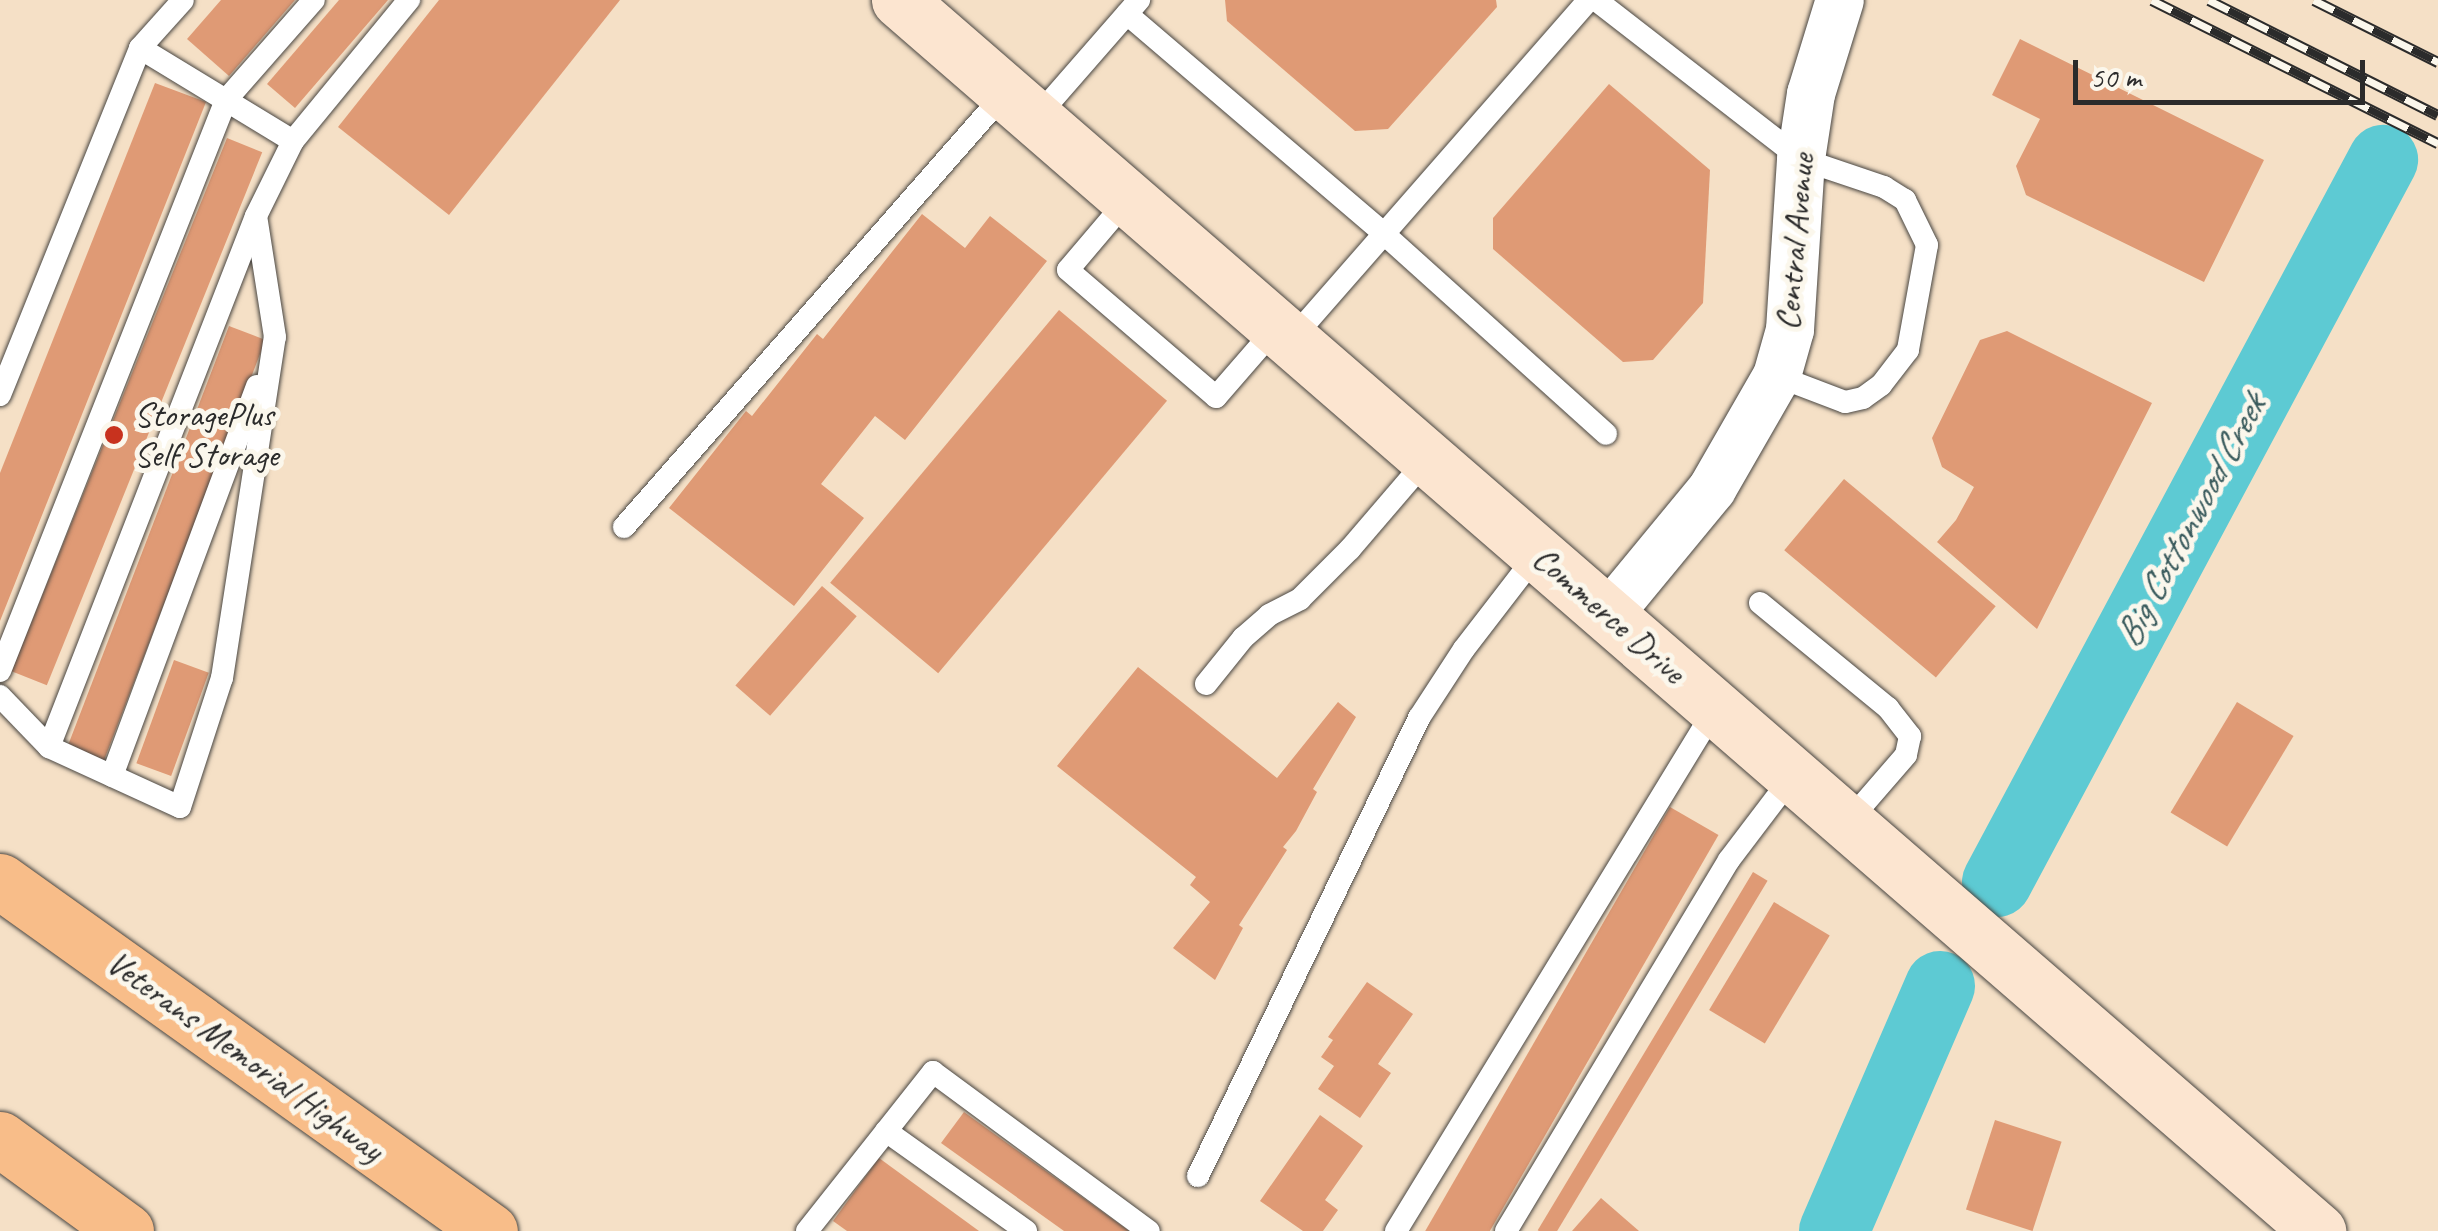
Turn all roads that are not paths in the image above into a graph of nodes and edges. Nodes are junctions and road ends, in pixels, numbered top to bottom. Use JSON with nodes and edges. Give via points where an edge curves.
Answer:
{"nodes":[{"id":1,"x":183,"y":0,"type":"edge"},
{"id":2,"x":314,"y":0,"type":"edge"},
{"id":3,"x":409,"y":0,"type":"edge"},
{"id":4,"x":899,"y":0,"type":"edge"},
{"id":5,"x":1592,"y":0,"type":"edge"},
{"id":6,"x":1840,"y":0,"type":"edge"},
{"id":7,"x":1133,"y":7,"type":"edge"},
{"id":8,"x":140,"y":48,"type":"junction"},
{"id":9,"x":226,"y":100,"type":"junction"},
{"id":10,"x":1021,"y":105,"type":"junction"},
{"id":11,"x":293,"y":141,"type":"junction"},
{"id":12,"x":1802,"y":159,"type":"junction"},
{"id":13,"x":1129,"y":198,"type":"junction"},
{"id":14,"x":256,"y":216,"type":"junction"},
{"id":15,"x":1383,"y":233,"type":"junction"},
{"id":16,"x":1284,"y":333,"type":"junction"},
{"id":17,"x":275,"y":337,"type":"junction"},
{"id":18,"x":1777,"y":376,"type":"junction"},
{"id":19,"x":0,"y":395,"type":"edge"},
{"id":20,"x":1606,"y":434,"type":"dead end"},
{"id":21,"x":1428,"y":458,"type":"junction"},
{"id":22,"x":624,"y":527,"type":"dead end"},
{"id":23,"x":1538,"y":553,"type":"junction"},
{"id":24,"x":1760,"y":604,"type":"dead end"},
{"id":25,"x":1609,"y":614,"type":"junction"},
{"id":26,"x":0,"y":671,"type":"edge"},
{"id":27,"x":1206,"y":684,"type":"dead end"},
{"id":28,"x":0,"y":696,"type":"edge"},
{"id":29,"x":1716,"y":708,"type":"junction"},
{"id":30,"x":49,"y":747,"type":"junction"},
{"id":31,"x":112,"y":776,"type":"junction"},
{"id":32,"x":1792,"y":777,"type":"junction"},
{"id":33,"x":1846,"y":823,"type":"junction"},
{"id":34,"x":0,"y":880,"type":"edge"},
{"id":35,"x":886,"y":1131,"type":"junction"},
{"id":36,"x":0,"y":1139,"type":"edge"},
{"id":37,"x":1198,"y":1176,"type":"dead end"},
{"id":38,"x":126,"y":1231,"type":"edge"},
{"id":39,"x":490,"y":1231,"type":"edge"},
{"id":40,"x":806,"y":1231,"type":"edge"},
{"id":41,"x":1026,"y":1231,"type":"edge"},
{"id":42,"x":1149,"y":1231,"type":"edge"},
{"id":43,"x":1396,"y":1231,"type":"edge"},
{"id":44,"x":1506,"y":1231,"type":"edge"},
{"id":45,"x":2318,"y":1231,"type":"edge"}],
"edges":[{"from":1,"to":8,"type":"lane"},
{"from":2,"to":9,"type":"lane"},
{"from":3,"to":11,"type":"lane"},
{"from":4,"to":10,"type":"street","name":"Commerce Drive"},
{"from":5,"to":12,"type":"lane"},
{"from":5,"to":15,"type":"lane"},
{"from":6,"to":12,"type":"street","name":"Central Avenue","via":[[1811,94]]},
{"from":7,"to":10,"type":"lane"},
{"from":7,"to":15,"type":"lane"},
{"from":8,"to":9,"type":"lane"},
{"from":8,"to":19,"type":"lane"},
{"from":9,"to":11,"type":"lane"},
{"from":9,"to":26,"type":"lane"},
{"from":10,"to":13,"type":"street","name":"Commerce Drive"},
{"from":10,"to":22,"type":"lane"},
{"from":11,"to":14,"type":"lane"},
{"from":12,"to":18,"type":"street","name":"Central Avenue","via":[[1790,330]]},
{"from":12,"to":18,"type":"lane","via":[[1905,200],[1927,245],[1908,350],[1881,385],[1845,402]]},
{"from":13,"to":16,"type":"street","name":"Commerce Drive"},
{"from":13,"to":16,"type":"lane","via":[[1068,270],[1216,397]]},
{"from":14,"to":17,"type":"lane"},
{"from":14,"to":30,"type":"lane"},
{"from":15,"to":16,"type":"lane"},
{"from":15,"to":20,"type":"lane"},
{"from":16,"to":21,"type":"street","name":"Commerce Drive"},
{"from":17,"to":31,"type":"lane"},
{"from":17,"to":31,"type":"lane","via":[[222,678],[180,808]]},
{"from":18,"to":25,"type":"street","name":"Central Avenue","via":[[1712,489]]},
{"from":21,"to":23,"type":"street","name":"Commerce Drive"},
{"from":21,"to":27,"type":"lane","via":[[1325,574],[1243,638]]},
{"from":23,"to":25,"type":"street","name":"Commerce Drive"},
{"from":23,"to":37,"type":"lane","via":[[1419,718]]},
{"from":24,"to":33,"type":"lane","via":[[1888,708],[1910,736],[1906,755]]},
{"from":25,"to":29,"type":"street","name":"Commerce Drive"},
{"from":28,"to":30,"type":"lane"},
{"from":29,"to":32,"type":"street","name":"Commerce Drive"},
{"from":29,"to":43,"type":"lane"},
{"from":30,"to":31,"type":"lane"},
{"from":32,"to":33,"type":"street","name":"Commerce Drive"},
{"from":32,"to":44,"type":"lane","via":[[1729,860]]},
{"from":33,"to":45,"type":"street","name":"Commerce Drive"},
{"from":34,"to":39,"type":"highway","name":"Veterans Memorial Highway"},
{"from":35,"to":40,"type":"lane"},
{"from":35,"to":41,"type":"lane"},
{"from":35,"to":42,"type":"lane","via":[[933,1072]]},
{"from":36,"to":38,"type":"highway"}]}
